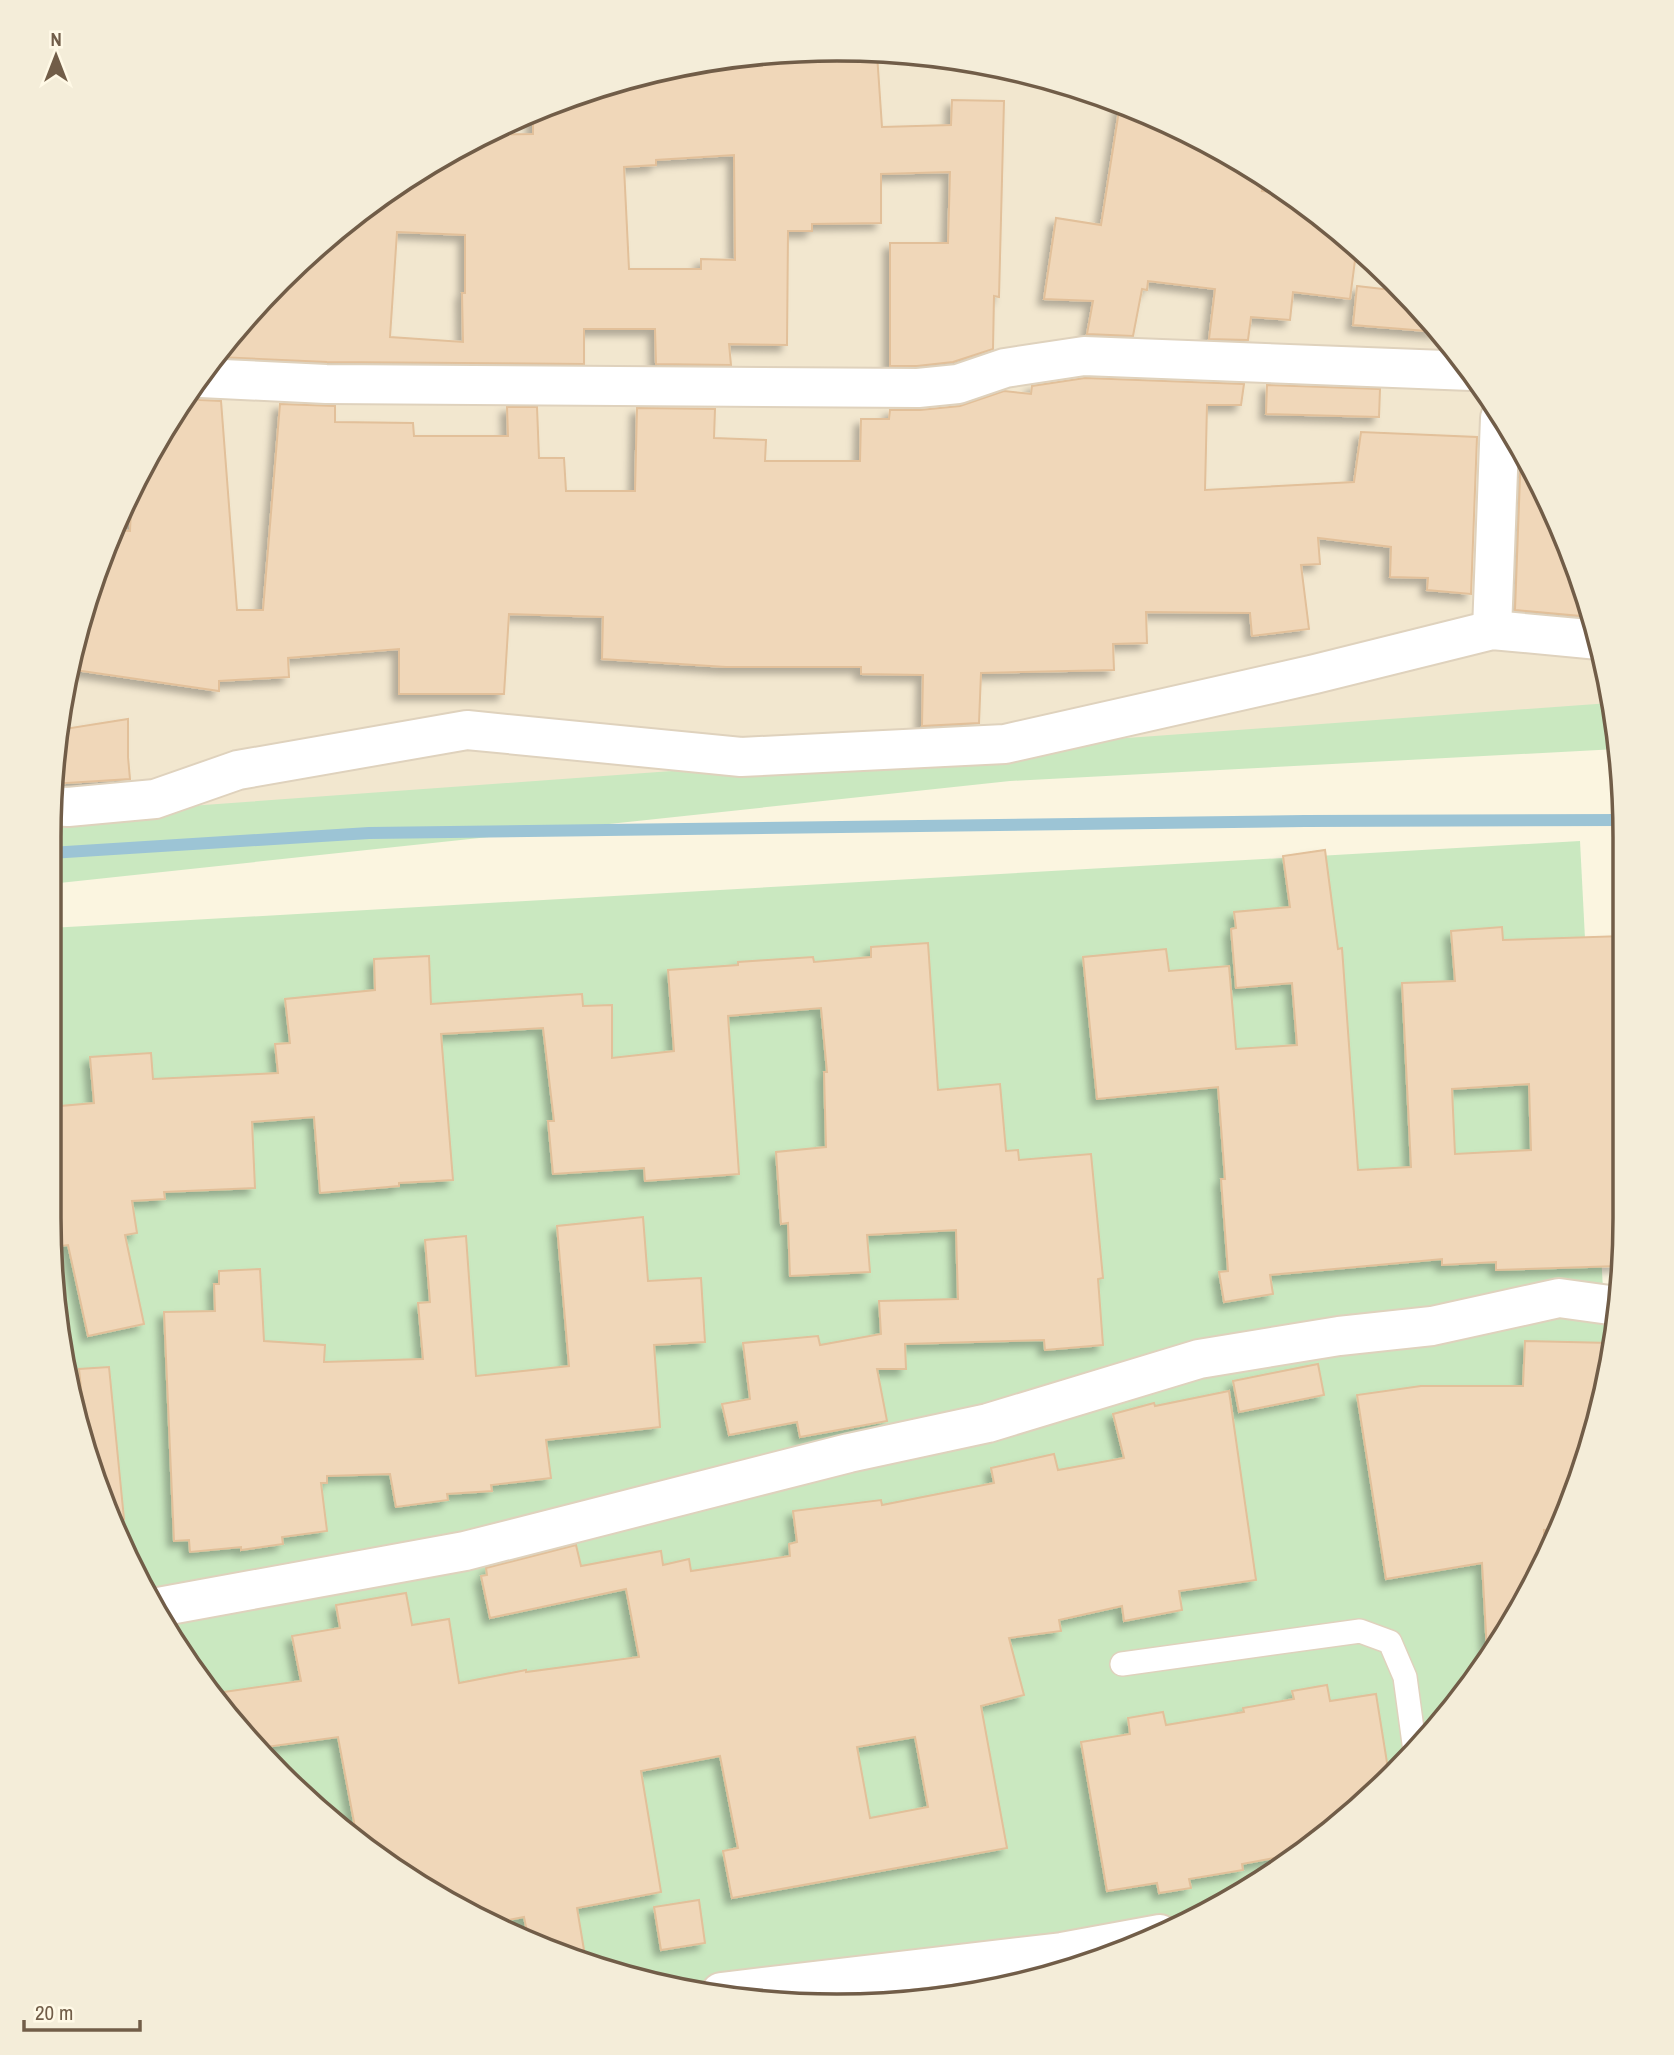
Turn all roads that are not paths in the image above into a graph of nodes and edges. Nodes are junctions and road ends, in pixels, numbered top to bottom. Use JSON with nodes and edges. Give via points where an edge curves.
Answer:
{"nodes":[{"id":1,"x":1456,"y":370,"type":"edge"},
{"id":2,"x":211,"y":379,"type":"edge"},
{"id":3,"x":1499,"y":434,"type":"edge"},
{"id":4,"x":1492,"y":630,"type":"junction"},
{"id":5,"x":1587,"y":639,"type":"edge"},
{"id":6,"x":62,"y":807,"type":"edge"},
{"id":7,"x":1607,"y":1305,"type":"edge"},
{"id":8,"x":165,"y":1606,"type":"edge"},
{"id":9,"x":1122,"y":1664,"type":"dead end"},
{"id":10,"x":1413,"y":1737,"type":"edge"},
{"id":11,"x":1084,"y":1954,"type":"edge"},
{"id":12,"x":1063,"y":1959,"type":"edge"},
{"id":13,"x":755,"y":1989,"type":"edge"}],
"edges":[{"from":1,"to":2,"type":"street","via":[[1084,356],[1005,368],[958,384],[918,388]]},
{"from":3,"to":4,"type":"street"},
{"from":4,"to":5,"type":"street"},
{"from":4,"to":6,"type":"street","via":[[1005,744],[741,757],[467,730],[238,770],[155,799]]},
{"from":7,"to":8,"type":"street","via":[[1559,1298],[1432,1326],[1199,1359],[988,1423],[849,1453],[465,1550]]},
{"from":9,"to":10,"type":"lane","via":[[1360,1631],[1390,1642],[1405,1677]]},
{"from":11,"to":12,"type":"street"},
{"from":12,"to":13,"type":"street"}]}
